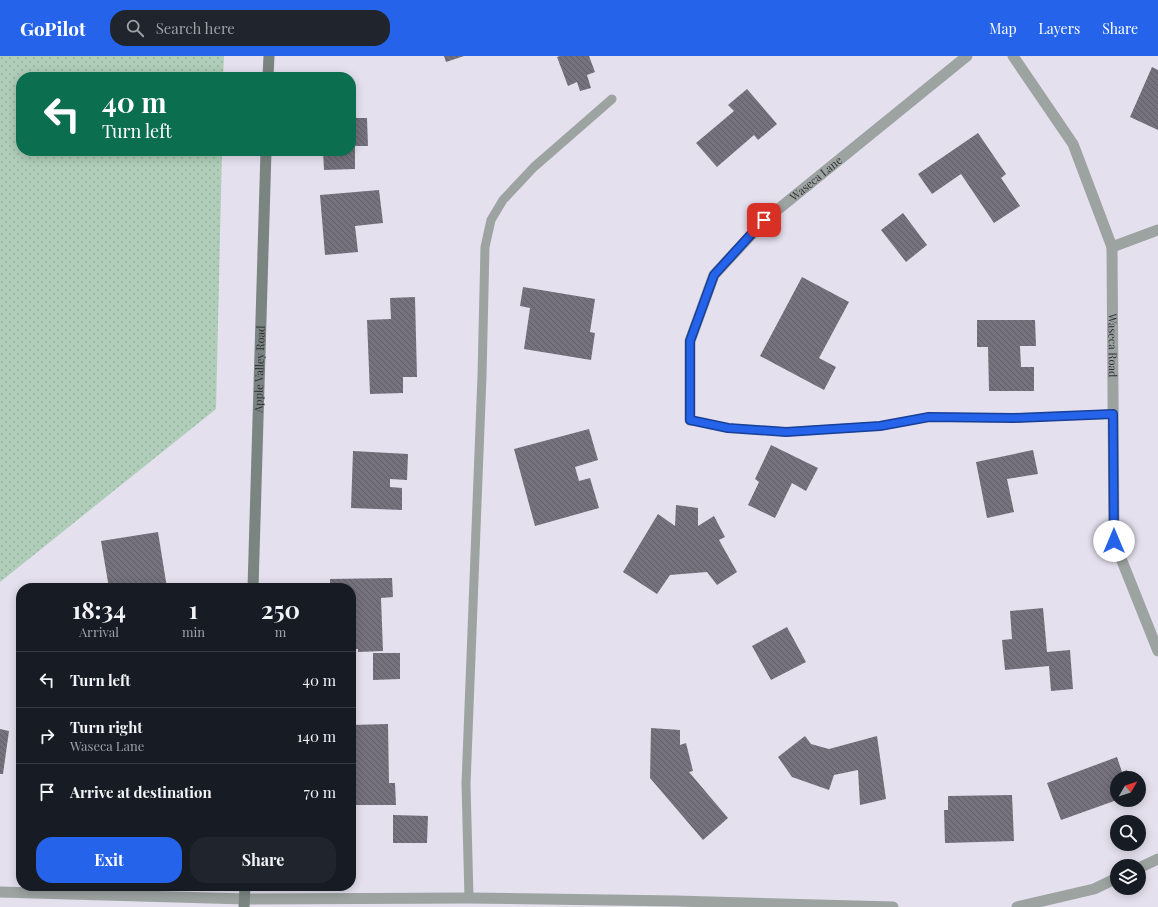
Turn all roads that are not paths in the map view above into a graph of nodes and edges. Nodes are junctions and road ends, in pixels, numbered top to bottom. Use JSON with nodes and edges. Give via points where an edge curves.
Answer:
{"nodes":[{"id":1,"x":269,"y":56,"type":"edge"},
{"id":2,"x":967,"y":56,"type":"edge"},
{"id":3,"x":1014,"y":56,"type":"edge"},
{"id":4,"x":268,"y":72,"type":"edge"},
{"id":5,"x":612,"y":99,"type":"dead end"},
{"id":6,"x":266,"y":156,"type":"edge"},
{"id":7,"x":1158,"y":230,"type":"edge"},
{"id":8,"x":1112,"y":247,"type":"junction"},
{"id":9,"x":1113,"y":414,"type":"junction"},
{"id":10,"x":690,"y":420,"type":"joint"},
{"id":11,"x":253,"y":583,"type":"edge"},
{"id":12,"x":1158,"y":651,"type":"edge"},
{"id":13,"x":1158,"y":859,"type":"edge"},
{"id":14,"x":1146,"y":865,"type":"edge"},
{"id":15,"x":1110,"y":881,"type":"edge"},
{"id":16,"x":245,"y":891,"type":"edge"},
{"id":17,"x":0,"y":892,"type":"edge"},
{"id":18,"x":469,"y":898,"type":"junction"},
{"id":19,"x":244,"y":903,"type":"edge"},
{"id":20,"x":676,"y":904,"type":"edge"},
{"id":21,"x":893,"y":907,"type":"edge"},
{"id":22,"x":1017,"y":907,"type":"edge"}],
"edges":[{"from":1,"to":4,"type":"main road"},
{"from":2,"to":10,"type":"street","name":"Waseca Lane","via":[[764,220],[714,275],[690,341]]},
{"from":3,"to":8,"type":"street","name":"Waseca Road","via":[[1073,144]]},
{"from":5,"to":18,"type":"lane","via":[[534,167],[503,200],[491,220],[485,247],[466,784]]},
{"from":6,"to":11,"type":"main road","name":"Apple Valley Road"},
{"from":7,"to":8,"type":"street"},
{"from":8,"to":9,"type":"street","name":"Waseca Road"},
{"from":9,"to":10,"type":"lane","via":[[1014,418],[929,417],[880,426],[786,432],[728,428]]},
{"from":9,"to":12,"type":"street","name":"Waseca Road","via":[[1114,541]]},
{"from":13,"to":14,"type":"street"},
{"from":15,"to":22,"type":"street","via":[[1094,889]]},
{"from":16,"to":19,"type":"main road"},
{"from":17,"to":19,"type":"street"},
{"from":18,"to":19,"type":"street"},
{"from":18,"to":20,"type":"street"},
{"from":20,"to":21,"type":"street"}]}
